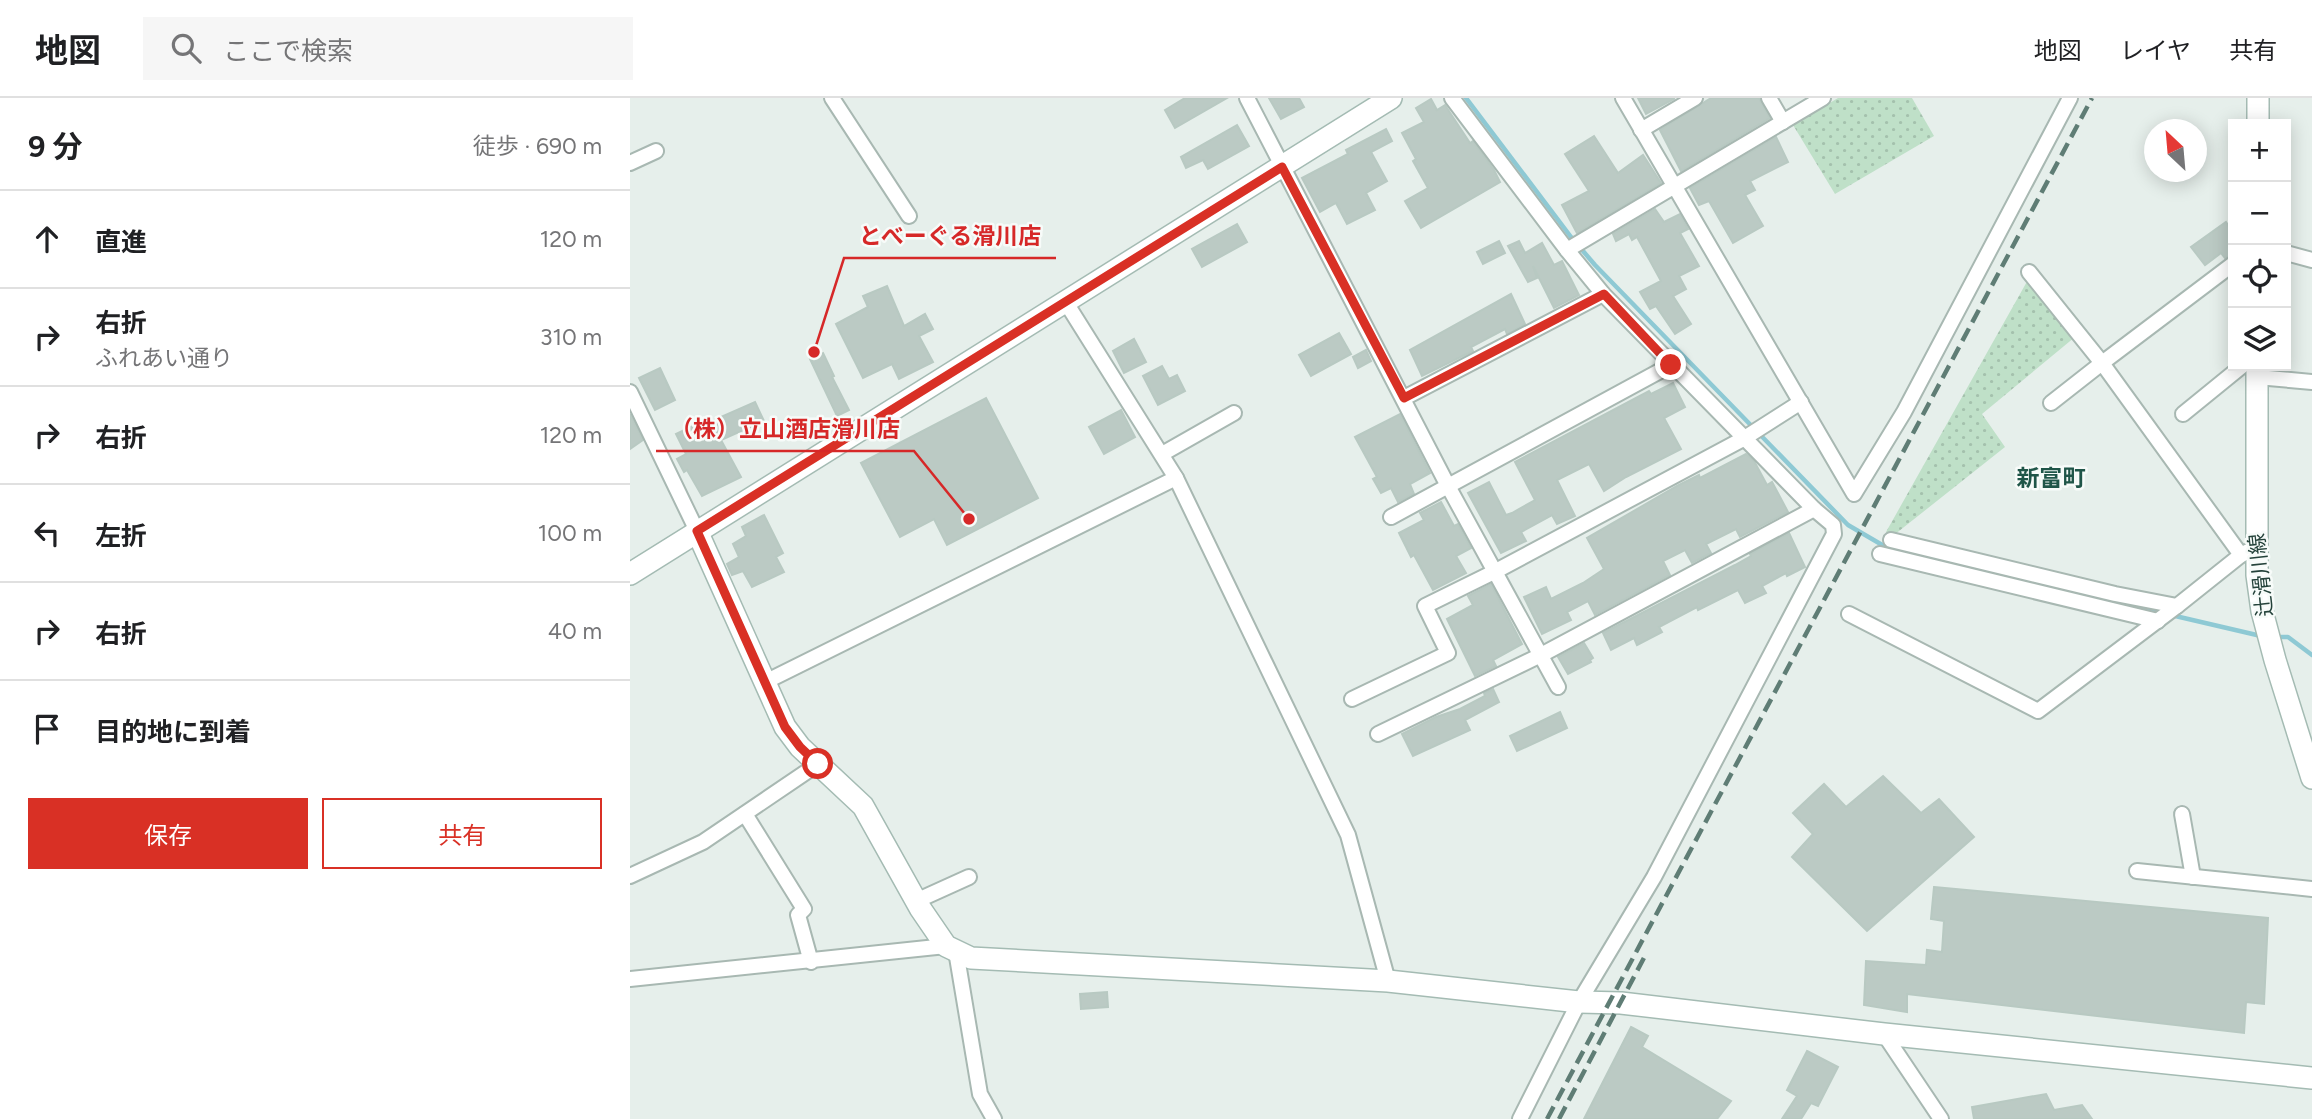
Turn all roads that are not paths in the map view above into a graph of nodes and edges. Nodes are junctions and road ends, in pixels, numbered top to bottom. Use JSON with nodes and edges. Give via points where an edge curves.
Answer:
{"nodes":[{"id":1,"x":832,"y":98,"type":"edge"},
{"id":2,"x":1247,"y":98,"type":"edge"},
{"id":3,"x":1391,"y":98,"type":"edge"},
{"id":4,"x":1452,"y":98,"type":"edge"},
{"id":5,"x":1623,"y":98,"type":"edge"},
{"id":6,"x":1695,"y":98,"type":"edge"},
{"id":7,"x":1769,"y":98,"type":"edge"},
{"id":8,"x":1824,"y":98,"type":"edge"},
{"id":9,"x":2070,"y":98,"type":"edge"},
{"id":10,"x":2258,"y":98,"type":"edge"},
{"id":11,"x":2258,"y":119,"type":"edge"},
{"id":12,"x":1783,"y":122,"type":"junction"},
{"id":13,"x":1641,"y":130,"type":"junction"},
{"id":14,"x":656,"y":151,"type":"dead end"},
{"id":15,"x":630,"y":163,"type":"edge"},
{"id":16,"x":1282,"y":167,"type":"junction"},
{"id":17,"x":1673,"y":186,"type":"junction"},
{"id":18,"x":909,"y":216,"type":"dead end"},
{"id":19,"x":1567,"y":250,"type":"junction"},
{"id":20,"x":2291,"y":254,"type":"edge"},
{"id":21,"x":2312,"y":260,"type":"edge"},
{"id":22,"x":2228,"y":268,"type":"edge"},
{"id":23,"x":2029,"y":272,"type":"dead end"},
{"id":24,"x":1604,"y":294,"type":"junction"},
{"id":25,"x":1065,"y":301,"type":"junction"},
{"id":26,"x":2102,"y":363,"type":"junction"},
{"id":27,"x":1671,"y":365,"type":"junction"},
{"id":28,"x":2250,"y":371,"type":"edge"},
{"id":29,"x":2252,"y":371,"type":"edge"},
{"id":30,"x":2257,"y":371,"type":"edge"},
{"id":31,"x":2312,"y":382,"type":"edge"},
{"id":32,"x":1404,"y":398,"type":"junction"},
{"id":33,"x":632,"y":400,"type":"edge"},
{"id":34,"x":1801,"y":402,"type":"junction"},
{"id":35,"x":2051,"y":403,"type":"dead end"},
{"id":36,"x":1234,"y":413,"type":"dead end"},
{"id":37,"x":2183,"y":414,"type":"dead end"},
{"id":38,"x":1743,"y":439,"type":"junction"},
{"id":39,"x":1162,"y":454,"type":"junction"},
{"id":40,"x":1176,"y":478,"type":"junction"},
{"id":41,"x":1448,"y":486,"type":"junction"},
{"id":42,"x":1814,"y":509,"type":"junction"},
{"id":43,"x":1391,"y":517,"type":"dead end"},
{"id":44,"x":697,"y":531,"type":"junction"},
{"id":45,"x":1891,"y":540,"type":"dead end"},
{"id":46,"x":2249,"y":551,"type":"junction"},
{"id":47,"x":1880,"y":554,"type":"dead end"},
{"id":48,"x":1496,"y":571,"type":"junction"},
{"id":49,"x":630,"y":574,"type":"edge"},
{"id":50,"x":2177,"y":607,"type":"junction"},
{"id":51,"x":1849,"y":614,"type":"dead end"},
{"id":52,"x":2158,"y":621,"type":"junction"},
{"id":53,"x":1541,"y":655,"type":"junction"},
{"id":54,"x":765,"y":682,"type":"junction"},
{"id":55,"x":1558,"y":687,"type":"dead end"},
{"id":56,"x":1352,"y":699,"type":"dead end"},
{"id":57,"x":1378,"y":734,"type":"dead end"},
{"id":58,"x":818,"y":764,"type":"junction"},
{"id":59,"x":2312,"y":778,"type":"edge"},
{"id":60,"x":745,"y":814,"type":"junction"},
{"id":61,"x":2182,"y":814,"type":"dead end"},
{"id":62,"x":2137,"y":871,"type":"dead end"},
{"id":63,"x":630,"y":876,"type":"edge"},
{"id":64,"x":969,"y":877,"type":"dead end"},
{"id":65,"x":2193,"y":877,"type":"junction"},
{"id":66,"x":2312,"y":889,"type":"edge"},
{"id":67,"x":916,"y":901,"type":"junction"},
{"id":68,"x":951,"y":948,"type":"junction"},
{"id":69,"x":811,"y":962,"type":"junction"},
{"id":70,"x":630,"y":979,"type":"edge"},
{"id":71,"x":1388,"y":981,"type":"junction"},
{"id":72,"x":1579,"y":1002,"type":"junction"},
{"id":73,"x":1884,"y":1034,"type":"junction"},
{"id":74,"x":2312,"y":1078,"type":"edge"},
{"id":75,"x":994,"y":1119,"type":"edge"},
{"id":76,"x":1520,"y":1119,"type":"edge"},
{"id":77,"x":1941,"y":1119,"type":"edge"}],
"edges":[{"from":1,"to":18,"type":"street"},
{"from":2,"to":16,"type":"street"},
{"from":3,"to":16,"type":"street"},
{"from":4,"to":19,"type":"street"},
{"from":5,"to":13,"type":"street"},
{"from":6,"to":13,"type":"street"},
{"from":7,"to":12,"type":"street"},
{"from":8,"to":12,"type":"street"},
{"from":9,"to":34,"type":"street","via":[[1905,412],[1854,495]]},
{"from":10,"to":11,"type":"street"},
{"from":12,"to":17,"type":"street"},
{"from":13,"to":17,"type":"street"},
{"from":14,"to":15,"type":"street"},
{"from":16,"to":25,"type":"street"},
{"from":16,"to":32,"type":"street"},
{"from":17,"to":19,"type":"street"},
{"from":17,"to":34,"type":"street"},
{"from":19,"to":24,"type":"street"},
{"from":20,"to":21,"type":"street"},
{"from":22,"to":26,"type":"street"},
{"from":23,"to":26,"type":"street"},
{"from":24,"to":27,"type":"street"},
{"from":24,"to":32,"type":"street"},
{"from":25,"to":39,"type":"street"},
{"from":25,"to":44,"type":"street"},
{"from":26,"to":35,"type":"street"},
{"from":26,"to":46,"type":"street"},
{"from":27,"to":38,"type":"street"},
{"from":27,"to":41,"type":"street"},
{"from":28,"to":37,"type":"street"},
{"from":29,"to":46,"type":"street","name":"辻滑川線"},
{"from":30,"to":31,"type":"street"},
{"from":32,"to":41,"type":"street"},
{"from":33,"to":44,"type":"street"},
{"from":34,"to":38,"type":"street"},
{"from":36,"to":39,"type":"street"},
{"from":38,"to":42,"type":"street"},
{"from":38,"to":48,"type":"street"},
{"from":39,"to":40,"type":"street"},
{"from":40,"to":54,"type":"street"},
{"from":40,"to":71,"type":"street","via":[[1348,835]]},
{"from":41,"to":43,"type":"street"},
{"from":41,"to":48,"type":"street"},
{"from":42,"to":53,"type":"street"},
{"from":42,"to":72,"type":"street","via":[[1833,525],[1835,534],[1654,877]]},
{"from":44,"to":49,"type":"street"},
{"from":44,"to":54,"type":"street"},
{"from":45,"to":50,"type":"street"},
{"from":46,"to":50,"type":"street"},
{"from":46,"to":59,"type":"street","name":"辻滑川線","via":[[2262,611]]},
{"from":47,"to":52,"type":"street"},
{"from":48,"to":53,"type":"street"},
{"from":48,"to":56,"type":"street","via":[[1425,606],[1448,653]]},
{"from":50,"to":52,"type":"street"},
{"from":51,"to":52,"type":"street","via":[[2038,711]]},
{"from":53,"to":55,"type":"street"},
{"from":53,"to":57,"type":"street"},
{"from":54,"to":58,"type":"street","via":[[785,727]]},
{"from":58,"to":60,"type":"street"},
{"from":58,"to":67,"type":"street","via":[[863,806]]},
{"from":60,"to":63,"type":"street","via":[[703,842]]},
{"from":60,"to":69,"type":"street","via":[[804,909],[798,915]]},
{"from":61,"to":65,"type":"street"},
{"from":62,"to":65,"type":"street"},
{"from":64,"to":67,"type":"street"},
{"from":65,"to":66,"type":"street"},
{"from":67,"to":68,"type":"street"},
{"from":68,"to":69,"type":"street"},
{"from":68,"to":71,"type":"street","via":[[971,958]]},
{"from":68,"to":75,"type":"street","via":[[980,1094]]},
{"from":69,"to":70,"type":"street"},
{"from":71,"to":72,"type":"street"},
{"from":72,"to":73,"type":"street"},
{"from":72,"to":76,"type":"street"},
{"from":73,"to":74,"type":"street"},
{"from":73,"to":77,"type":"street"}]}
